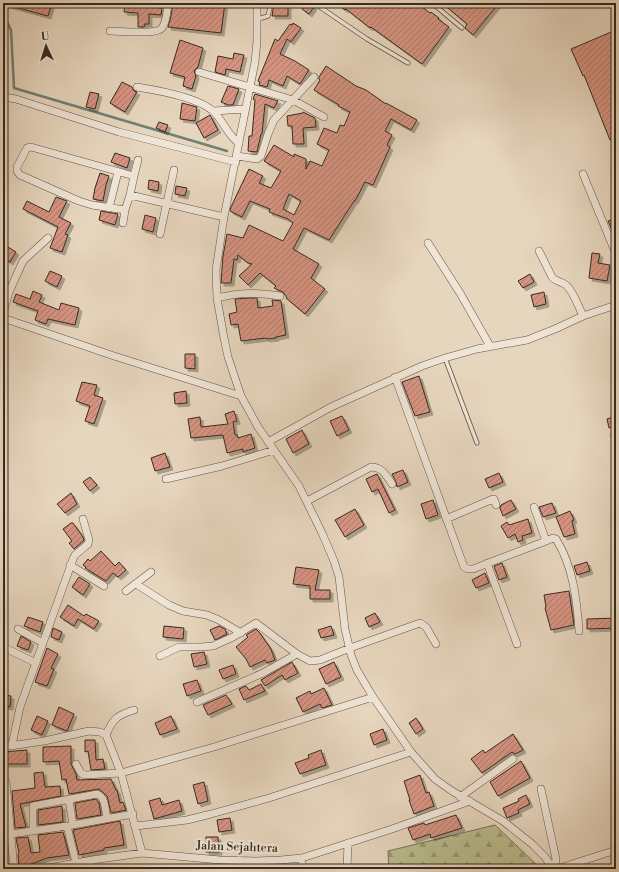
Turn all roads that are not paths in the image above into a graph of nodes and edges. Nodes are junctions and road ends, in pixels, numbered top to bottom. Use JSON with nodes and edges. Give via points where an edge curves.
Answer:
{"nodes":[{"id":1,"x":168,"y":3,"type":"edge"},
{"id":2,"x":257,"y":3,"type":"edge"},
{"id":3,"x":271,"y":3,"type":"edge"},
{"id":4,"x":314,"y":3,"type":"edge"},
{"id":5,"x":432,"y":3,"type":"edge"},
{"id":6,"x":258,"y":19,"type":"junction"},
{"id":7,"x":462,"y":28,"type":"dead end"},
{"id":8,"x":110,"y":31,"type":"dead end"},
{"id":9,"x":408,"y":63,"type":"dead end"},
{"id":10,"x":199,"y":72,"type":"dead end"},
{"id":11,"x":314,"y":77,"type":"dead end"},
{"id":12,"x":250,"y":86,"type":"junction"},
{"id":13,"x":137,"y":87,"type":"dead end"},
{"id":14,"x":3,"y":97,"type":"edge"},
{"id":15,"x":293,"y":100,"type":"junction"},
{"id":16,"x":245,"y":109,"type":"junction"},
{"id":17,"x":214,"y":111,"type":"junction"},
{"id":18,"x":324,"y":117,"type":"dead end"},
{"id":19,"x":240,"y":144,"type":"junction"},
{"id":20,"x":237,"y":159,"type":"junction"},
{"id":21,"x":138,"y":160,"type":"dead end"},
{"id":22,"x":174,"y":170,"type":"dead end"},
{"id":23,"x":118,"y":172,"type":"junction"},
{"id":24,"x":583,"y":174,"type":"dead end"},
{"id":25,"x":134,"y":176,"type":"junction"},
{"id":26,"x":130,"y":194,"type":"junction"},
{"id":27,"x":167,"y":203,"type":"junction"},
{"id":28,"x":109,"y":208,"type":"junction"},
{"id":29,"x":125,"y":210,"type":"junction"},
{"id":30,"x":224,"y":217,"type":"junction"},
{"id":31,"x":123,"y":223,"type":"dead end"},
{"id":32,"x":160,"y":234,"type":"dead end"},
{"id":33,"x":48,"y":238,"type":"dead end"},
{"id":34,"x":428,"y":243,"type":"dead end"},
{"id":35,"x":539,"y":251,"type":"dead end"},
{"id":36,"x":616,"y":254,"type":"edge"},
{"id":37,"x":280,"y":296,"type":"dead end"},
{"id":38,"x":217,"y":298,"type":"junction"},
{"id":39,"x":616,"y":305,"type":"edge"},
{"id":40,"x":3,"y":313,"type":"edge"},
{"id":41,"x":583,"y":316,"type":"junction"},
{"id":42,"x":3,"y":318,"type":"edge"},
{"id":43,"x":490,"y":346,"type":"junction"},
{"id":44,"x":444,"y":358,"type":"junction"},
{"id":45,"x":396,"y":377,"type":"junction"},
{"id":46,"x":241,"y":396,"type":"junction"},
{"id":47,"x":268,"y":442,"type":"junction"},
{"id":48,"x":477,"y":443,"type":"dead end"},
{"id":49,"x":274,"y":450,"type":"junction"},
{"id":50,"x":166,"y":479,"type":"dead end"},
{"id":51,"x":392,"y":484,"type":"dead end"},
{"id":52,"x":307,"y":501,"type":"junction"},
{"id":53,"x":496,"y":505,"type":"dead end"},
{"id":54,"x":534,"y":507,"type":"dead end"},
{"id":55,"x":83,"y":519,"type":"dead end"},
{"id":56,"x":446,"y":519,"type":"junction"},
{"id":57,"x":546,"y":541,"type":"junction"},
{"id":58,"x":487,"y":563,"type":"junction"},
{"id":59,"x":70,"y":565,"type":"junction"},
{"id":60,"x":152,"y":572,"type":"dead end"},
{"id":61,"x":136,"y":584,"type":"junction"},
{"id":62,"x":104,"y":586,"type":"dead end"},
{"id":63,"x":126,"y":591,"type":"dead end"},
{"id":64,"x":18,"y":628,"type":"dead end"},
{"id":65,"x":579,"y":631,"type":"dead end"},
{"id":66,"x":241,"y":633,"type":"junction"},
{"id":67,"x":43,"y":643,"type":"junction"},
{"id":68,"x":436,"y":644,"type":"dead end"},
{"id":69,"x":517,"y":644,"type":"dead end"},
{"id":70,"x":3,"y":647,"type":"edge"},
{"id":71,"x":350,"y":648,"type":"junction"},
{"id":72,"x":296,"y":654,"type":"junction"},
{"id":73,"x":160,"y":656,"type":"dead end"},
{"id":74,"x":36,"y":663,"type":"junction"},
{"id":75,"x":374,"y":697,"type":"junction"},
{"id":76,"x":197,"y":702,"type":"dead end"},
{"id":77,"x":134,"y":710,"type":"dead end"},
{"id":78,"x":106,"y":735,"type":"junction"},
{"id":79,"x":12,"y":745,"type":"junction"},
{"id":80,"x":3,"y":747,"type":"edge"},
{"id":81,"x":411,"y":752,"type":"junction"},
{"id":82,"x":513,"y":759,"type":"dead end"},
{"id":83,"x":76,"y":764,"type":"dead end"},
{"id":84,"x":121,"y":773,"type":"junction"},
{"id":85,"x":3,"y":779,"type":"edge"},
{"id":86,"x":541,"y":789,"type":"dead end"},
{"id":87,"x":460,"y":797,"type":"junction"},
{"id":88,"x":69,"y":800,"type":"junction"},
{"id":89,"x":470,"y":801,"type":"junction"},
{"id":90,"x":133,"y":814,"type":"junction"},
{"id":91,"x":107,"y":819,"type":"junction"},
{"id":92,"x":70,"y":826,"type":"junction"},
{"id":93,"x":136,"y":826,"type":"junction"},
{"id":94,"x":33,"y":831,"type":"junction"},
{"id":95,"x":11,"y":834,"type":"junction"},
{"id":96,"x":348,"y":843,"type":"junction"},
{"id":97,"x":616,"y":850,"type":"edge"},
{"id":98,"x":142,"y":853,"type":"junction"},
{"id":99,"x":302,"y":858,"type":"junction"},
{"id":100,"x":92,"y":860,"type":"junction"},
{"id":101,"x":239,"y":861,"type":"junction"},
{"id":102,"x":76,"y":863,"type":"junction"},
{"id":103,"x":55,"y":868,"type":"edge"},
{"id":104,"x":552,"y":868,"type":"edge"},
{"id":105,"x":14,"y":869,"type":"edge"},
{"id":106,"x":43,"y":869,"type":"edge"},
{"id":107,"x":91,"y":869,"type":"edge"},
{"id":108,"x":238,"y":869,"type":"edge"},
{"id":109,"x":302,"y":869,"type":"edge"},
{"id":110,"x":347,"y":869,"type":"edge"}],
"edges":[{"from":1,"to":8,"type":"street","via":[[164,26],[159,31]]},
{"from":2,"to":6,"type":"street"},
{"from":3,"to":6,"type":"lane","via":[[268,15]]},
{"from":4,"to":9,"type":"lane","via":[[366,39]]},
{"from":5,"to":7,"type":"lane"},
{"from":6,"to":12,"type":"street","via":[[255,62]]},
{"from":10,"to":12,"type":"street"},
{"from":11,"to":15,"type":"street"},
{"from":12,"to":15,"type":"street"},
{"from":12,"to":16,"type":"street"},
{"from":13,"to":17,"type":"street","via":[[177,96]]},
{"from":14,"to":20,"type":"street","via":[[119,132]]},
{"from":15,"to":18,"type":"street"},
{"from":15,"to":20,"type":"street","via":[[274,120],[261,156],[257,159]]},
{"from":16,"to":17,"type":"street"},
{"from":16,"to":19,"type":"street"},
{"from":17,"to":19,"type":"street","via":[[233,139]]},
{"from":19,"to":20,"type":"street"},
{"from":20,"to":30,"type":"street"},
{"from":21,"to":25,"type":"street"},
{"from":22,"to":27,"type":"street"},
{"from":23,"to":25,"type":"street"},
{"from":23,"to":28,"type":"street"},
{"from":23,"to":28,"type":"street","via":[[30,147],[17,167],[20,175],[79,201]]},
{"from":24,"to":36,"type":"street"},
{"from":25,"to":26,"type":"street"},
{"from":26,"to":27,"type":"street"},
{"from":26,"to":29,"type":"street"},
{"from":27,"to":30,"type":"street"},
{"from":27,"to":32,"type":"street"},
{"from":28,"to":29,"type":"street"},
{"from":29,"to":31,"type":"street"},
{"from":30,"to":38,"type":"street","via":[[216,270]]},
{"from":33,"to":40,"type":"street","via":[[23,262],[9,292]]},
{"from":34,"to":43,"type":"street"},
{"from":35,"to":41,"type":"street","via":[[552,277],[566,285]]},
{"from":37,"to":38,"type":"street","via":[[262,292],[242,292]]},
{"from":38,"to":46,"type":"street","via":[[228,356]]},
{"from":39,"to":41,"type":"street"},
{"from":41,"to":43,"type":"street","via":[[527,340]]},
{"from":42,"to":46,"type":"street"},
{"from":43,"to":44,"type":"street"},
{"from":44,"to":45,"type":"street"},
{"from":44,"to":48,"type":"lane"},
{"from":45,"to":47,"type":"street"},
{"from":45,"to":56,"type":"street"},
{"from":46,"to":47,"type":"street"},
{"from":47,"to":49,"type":"street"},
{"from":49,"to":50,"type":"street"},
{"from":49,"to":52,"type":"street"},
{"from":51,"to":52,"type":"street","via":[[382,470],[370,467]]},
{"from":52,"to":71,"type":"street","via":[[334,561]]},
{"from":53,"to":56,"type":"street","via":[[492,499]]},
{"from":54,"to":57,"type":"street"},
{"from":55,"to":59,"type":"street","via":[[88,544],[75,555]]},
{"from":56,"to":58,"type":"street","via":[[464,567],[473,569]]},
{"from":57,"to":58,"type":"street"},
{"from":57,"to":65,"type":"street","via":[[553,538],[557,540],[567,564],[576,594]]},
{"from":58,"to":69,"type":"street"},
{"from":59,"to":62,"type":"street"},
{"from":59,"to":67,"type":"street"},
{"from":60,"to":61,"type":"street"},
{"from":61,"to":63,"type":"street"},
{"from":61,"to":66,"type":"street","via":[[169,605],[183,611],[207,615]]},
{"from":64,"to":67,"type":"street"},
{"from":66,"to":72,"type":"street","via":[[256,623]]},
{"from":66,"to":73,"type":"street","via":[[213,646],[179,647]]},
{"from":67,"to":74,"type":"street"},
{"from":68,"to":71,"type":"street","via":[[426,626],[420,623]]},
{"from":70,"to":74,"type":"street"},
{"from":71,"to":72,"type":"street","via":[[316,661],[307,660]]},
{"from":71,"to":75,"type":"street","via":[[357,670]]},
{"from":72,"to":76,"type":"street","via":[[263,673]]},
{"from":74,"to":79,"type":"street","via":[[20,707]]},
{"from":75,"to":81,"type":"street"},
{"from":75,"to":84,"type":"street"},
{"from":77,"to":78,"type":"street","via":[[114,720]]},
{"from":78,"to":79,"type":"street","via":[[92,731]]},
{"from":78,"to":84,"type":"street"},
{"from":79,"to":80,"type":"street"},
{"from":81,"to":87,"type":"street","via":[[435,778]]},
{"from":81,"to":93,"type":"street","via":[[211,814],[187,820]]},
{"from":82,"to":87,"type":"street"},
{"from":83,"to":84,"type":"street","via":[[85,775]]},
{"from":84,"to":90,"type":"street"},
{"from":85,"to":95,"type":"street","via":[[6,782]]},
{"from":86,"to":104,"type":"street","via":[[556,857]]},
{"from":87,"to":89,"type":"street"},
{"from":88,"to":91,"type":"street","via":[[100,795],[103,798]]},
{"from":88,"to":92,"type":"street"},
{"from":88,"to":94,"type":"street","via":[[33,806]]},
{"from":89,"to":96,"type":"street","name":"Jalan Sejahtera"},
{"from":89,"to":104,"type":"street","via":[[520,834]]},
{"from":90,"to":91,"type":"street"},
{"from":90,"to":93,"type":"street"},
{"from":91,"to":92,"type":"street"},
{"from":92,"to":94,"type":"street"},
{"from":92,"to":102,"type":"street"},
{"from":93,"to":98,"type":"street"},
{"from":94,"to":95,"type":"street"},
{"from":95,"to":105,"type":"street"},
{"from":96,"to":99,"type":"street","name":"Jalan Sejahtera"},
{"from":96,"to":110,"type":"street"},
{"from":97,"to":104,"type":"street"},
{"from":98,"to":100,"type":"street","name":"Jalan Sejahtera"},
{"from":98,"to":101,"type":"street","name":"Jalan Sejahtera"},
{"from":99,"to":101,"type":"street","name":"Jalan Sejahtera"},
{"from":99,"to":109,"type":"street"},
{"from":100,"to":102,"type":"street","name":"Jalan Sejahtera"},
{"from":100,"to":107,"type":"street"},
{"from":101,"to":108,"type":"street"},
{"from":102,"to":103,"type":"street","name":"Jalan Sejahtera"},
{"from":103,"to":106,"type":"street","name":"Jalan Sejahtera"}]}
